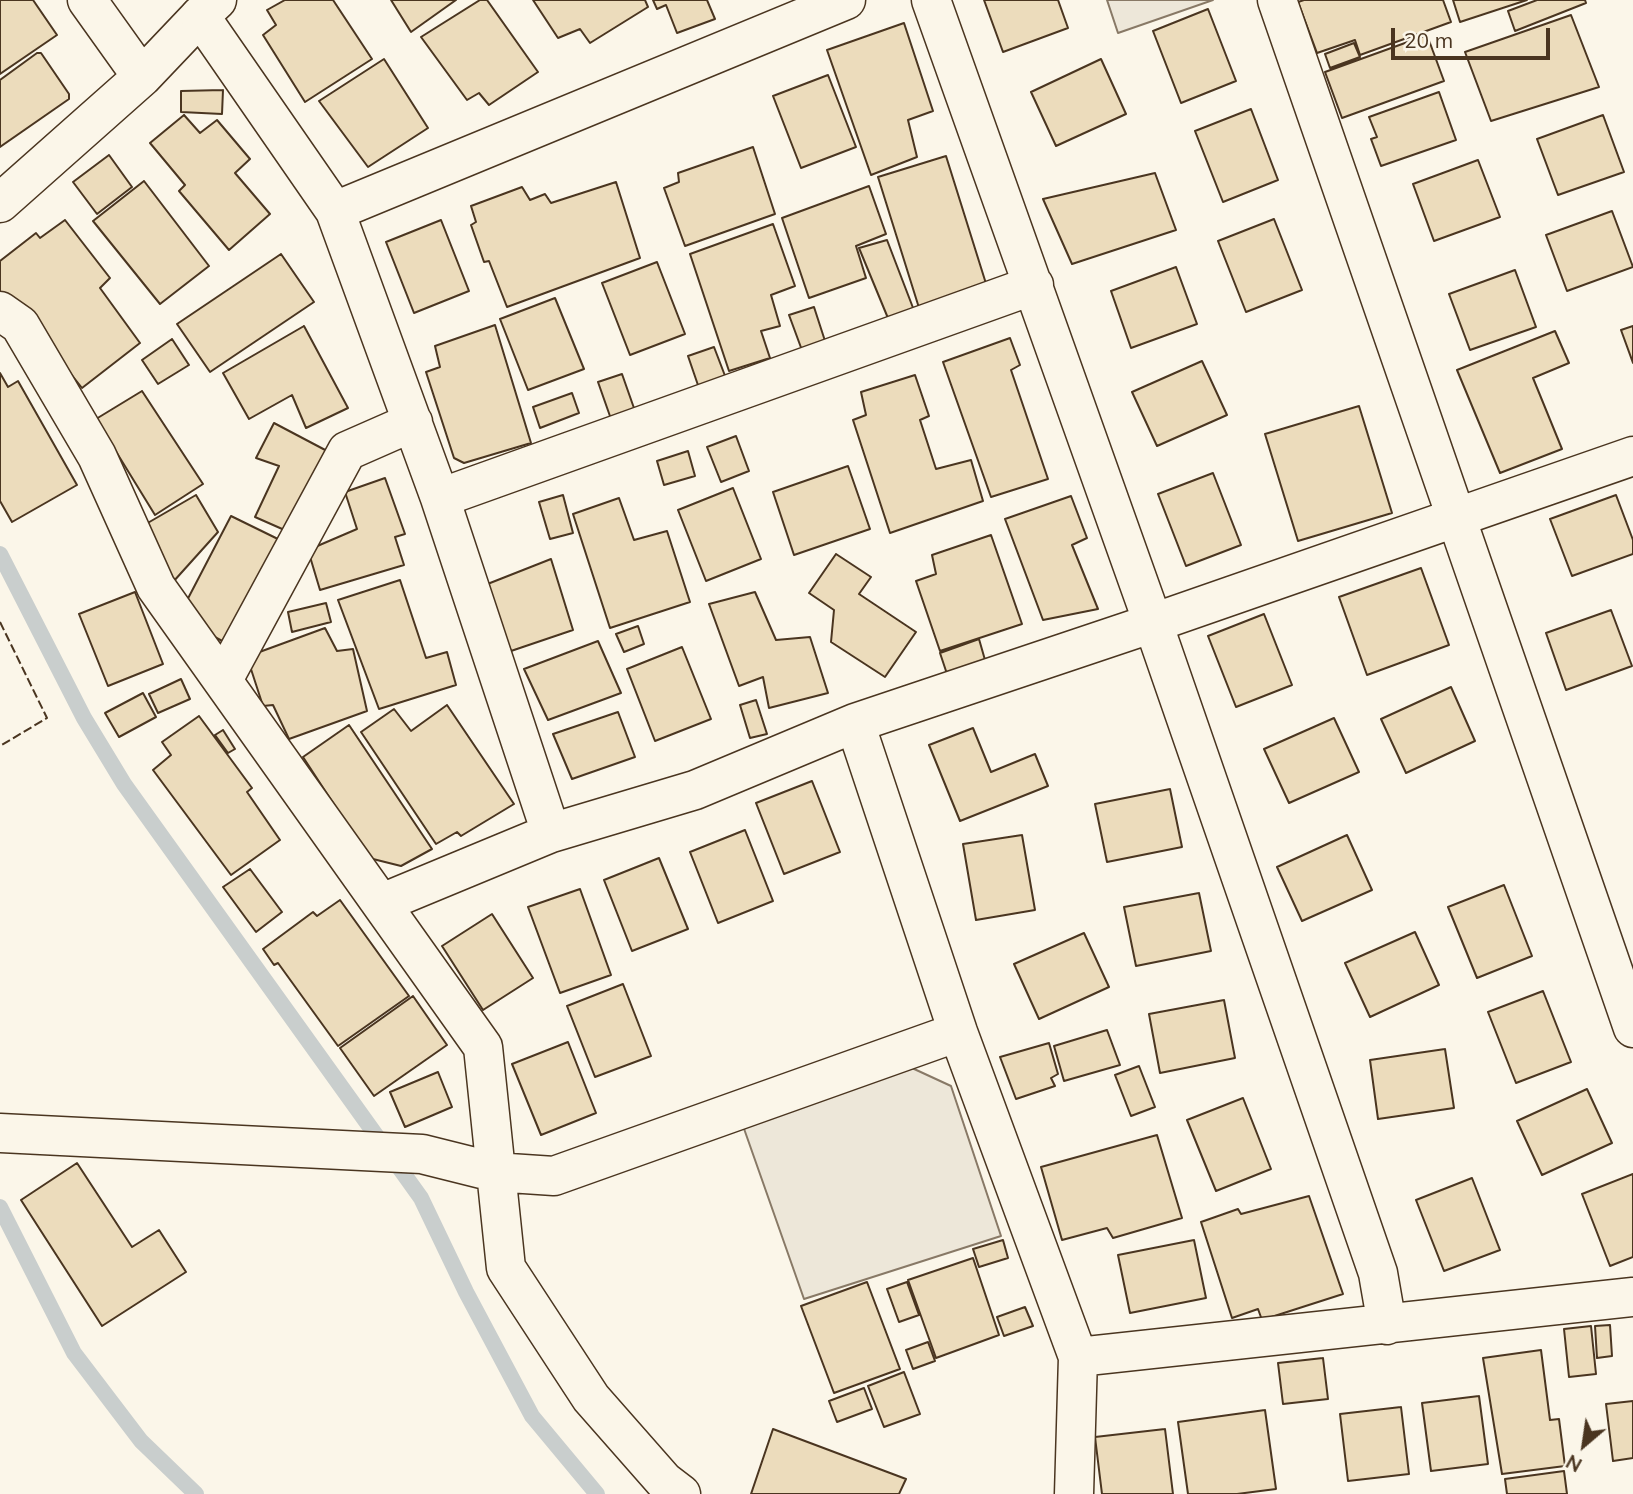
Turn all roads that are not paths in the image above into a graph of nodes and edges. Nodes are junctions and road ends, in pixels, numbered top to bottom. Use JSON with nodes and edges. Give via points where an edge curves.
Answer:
{"nodes":[{"id":1,"x":87,"y":0,"type":"edge"},
{"id":2,"x":846,"y":0,"type":"edge"},
{"id":3,"x":931,"y":0,"type":"edge"},
{"id":4,"x":1277,"y":0,"type":"edge"},
{"id":5,"x":208,"y":8,"type":"edge"},
{"id":6,"x":142,"y":77,"type":"junction"},
{"id":7,"x":0,"y":203,"type":"edge"},
{"id":8,"x":335,"y":211,"type":"junction"},
{"id":9,"x":1034,"y":285,"type":"junction"},
{"id":10,"x":0,"y":312,"type":"edge"},
{"id":11,"x":413,"y":422,"type":"junction"},
{"id":12,"x":1633,"y":456,"type":"edge"},
{"id":13,"x":440,"y":498,"type":"junction"},
{"id":14,"x":1456,"y":518,"type":"junction"},
{"id":15,"x":1153,"y":624,"type":"junction"},
{"id":16,"x":223,"y":680,"type":"junction"},
{"id":17,"x":855,"y":723,"type":"junction"},
{"id":18,"x":551,"y":833,"type":"junction"},
{"id":19,"x":382,"y":903,"type":"junction"},
{"id":20,"x":1633,"y":1028,"type":"edge"},
{"id":21,"x":958,"y":1032,"type":"junction"},
{"id":22,"x":0,"y":1133,"type":"edge"},
{"id":23,"x":494,"y":1172,"type":"junction"},
{"id":24,"x":1633,"y":1297,"type":"edge"},
{"id":25,"x":1387,"y":1325,"type":"junction"},
{"id":26,"x":1078,"y":1357,"type":"junction"},
{"id":27,"x":681,"y":1494,"type":"edge"},
{"id":28,"x":1074,"y":1494,"type":"edge"}],
"edges":[{"from":1,"to":6,"type":"street"},
{"from":2,"to":8,"type":"street"},
{"from":3,"to":9,"type":"street"},
{"from":4,"to":14,"type":"street"},
{"from":5,"to":6,"type":"street"},
{"from":5,"to":8,"type":"street"},
{"from":6,"to":7,"type":"street"},
{"from":8,"to":11,"type":"street"},
{"from":9,"to":13,"type":"street"},
{"from":9,"to":15,"type":"street"},
{"from":10,"to":16,"type":"street","via":[[20,325],[97,456],[156,587]]},
{"from":11,"to":13,"type":"street"},
{"from":11,"to":16,"type":"street","via":[[348,451]]},
{"from":12,"to":14,"type":"street"},
{"from":13,"to":18,"type":"street"},
{"from":14,"to":15,"type":"street"},
{"from":14,"to":20,"type":"street"},
{"from":15,"to":17,"type":"street"},
{"from":15,"to":25,"type":"street","via":[[1378,1273]]},
{"from":16,"to":19,"type":"street"},
{"from":17,"to":18,"type":"street","via":[[695,790]]},
{"from":17,"to":21,"type":"street"},
{"from":18,"to":19,"type":"street"},
{"from":19,"to":23,"type":"street","via":[[483,1046]]},
{"from":21,"to":23,"type":"street","via":[[554,1176]]},
{"from":21,"to":26,"type":"street"},
{"from":22,"to":23,"type":"street","via":[[422,1154]]},
{"from":23,"to":27,"type":"street","via":[[506,1268],[591,1398],[664,1481]]},
{"from":24,"to":25,"type":"street"},
{"from":25,"to":26,"type":"street"},
{"from":26,"to":28,"type":"street"}]}
